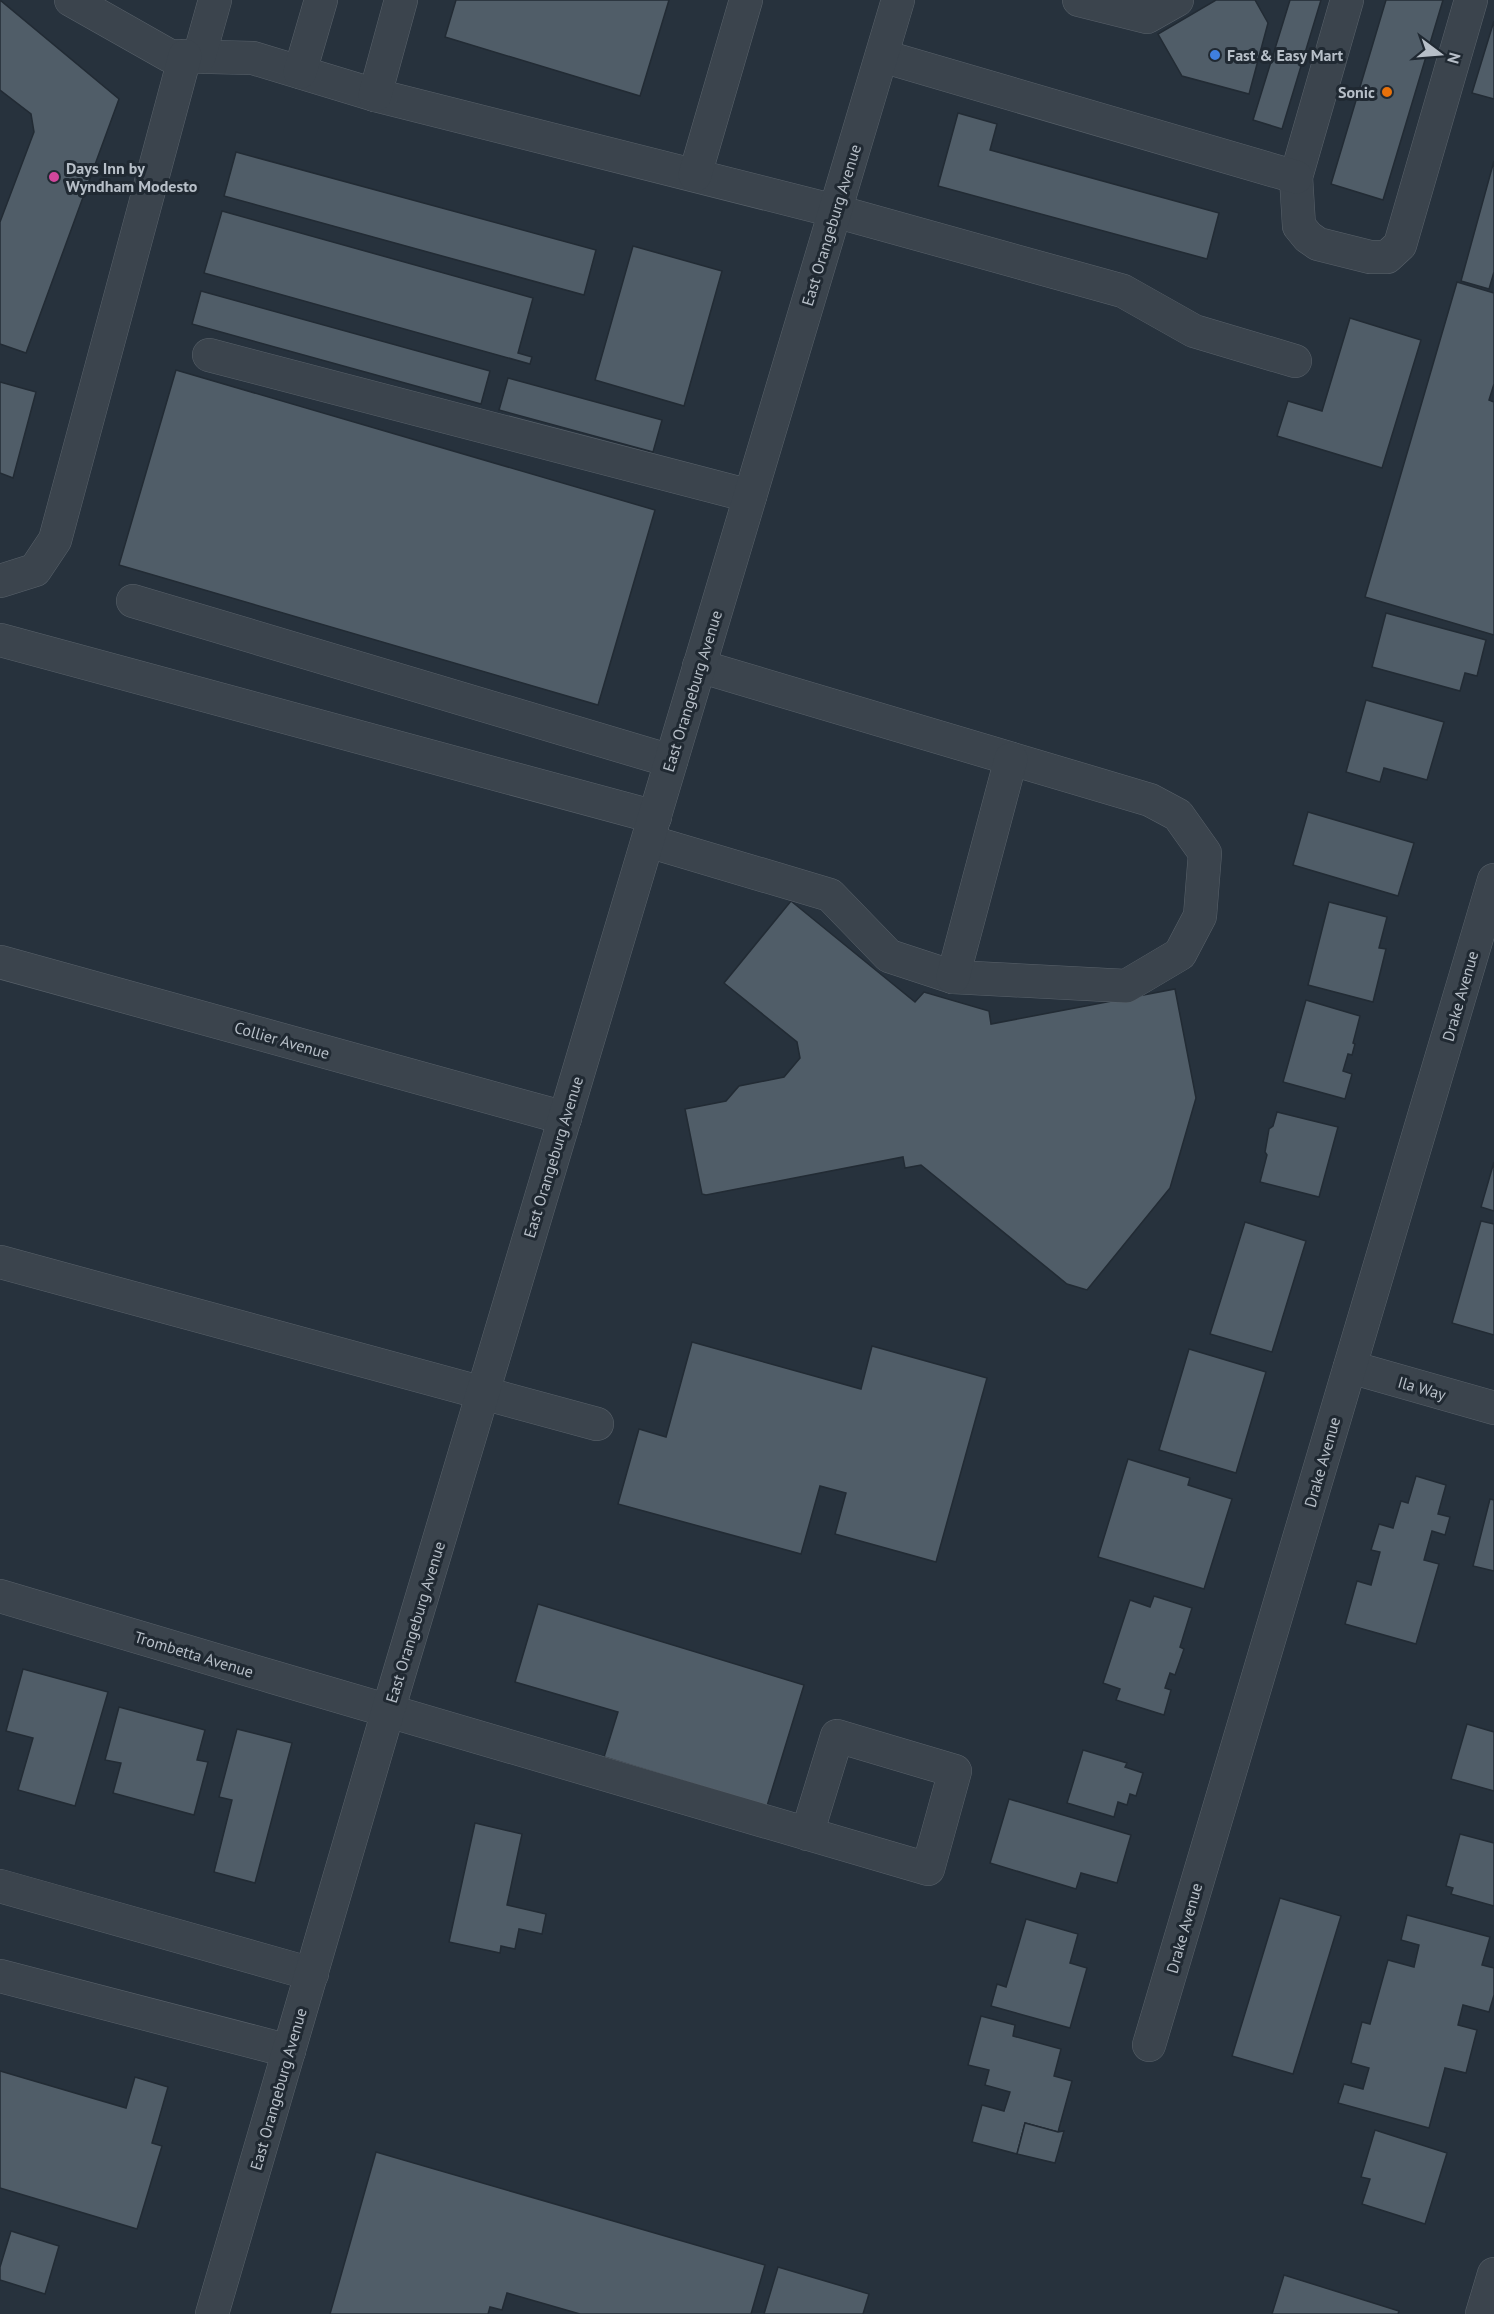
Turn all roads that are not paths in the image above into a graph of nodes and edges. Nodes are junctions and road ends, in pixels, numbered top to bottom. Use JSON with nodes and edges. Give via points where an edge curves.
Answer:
{"nodes":[{"id":1,"x":71,"y":0,"type":"edge"},
{"id":2,"x":215,"y":0,"type":"edge"},
{"id":3,"x":321,"y":0,"type":"edge"},
{"id":4,"x":401,"y":0,"type":"edge"},
{"id":5,"x":746,"y":0,"type":"edge"},
{"id":6,"x":898,"y":0,"type":"edge"},
{"id":7,"x":1079,"y":0,"type":"edge"},
{"id":8,"x":1177,"y":0,"type":"edge"},
{"id":9,"x":1347,"y":0,"type":"edge"},
{"id":10,"x":1471,"y":0,"type":"edge"},
{"id":11,"x":882,"y":56,"type":"junction"},
{"id":12,"x":192,"y":57,"type":"junction"},
{"id":13,"x":300,"y":72,"type":"junction"},
{"id":14,"x":375,"y":95,"type":"junction"},
{"id":15,"x":695,"y":175,"type":"junction"},
{"id":16,"x":1296,"y":177,"type":"junction"},
{"id":17,"x":836,"y":211,"type":"junction"},
{"id":18,"x":209,"y":355,"type":"dead end"},
{"id":19,"x":1295,"y":361,"type":"dead end"},
{"id":20,"x":750,"y":496,"type":"junction"},
{"id":21,"x":0,"y":581,"type":"edge"},
{"id":22,"x":134,"y":601,"type":"dead end"},
{"id":23,"x":0,"y":640,"type":"edge"},
{"id":24,"x":699,"y":666,"type":"junction"},
{"id":25,"x":1011,"y":759,"type":"junction"},
{"id":26,"x":671,"y":761,"type":"junction"},
{"id":27,"x":651,"y":829,"type":"junction"},
{"id":28,"x":1494,"y":880,"type":"edge"},
{"id":29,"x":0,"y":962,"type":"edge"},
{"id":30,"x":952,"y":976,"type":"junction"},
{"id":31,"x":565,"y":1119,"type":"junction"},
{"id":32,"x":0,"y":1262,"type":"edge"},
{"id":33,"x":1350,"y":1367,"type":"junction"},
{"id":34,"x":483,"y":1395,"type":"junction"},
{"id":35,"x":1494,"y":1408,"type":"edge"},
{"id":36,"x":597,"y":1424,"type":"dead end"},
{"id":37,"x":0,"y":1596,"type":"edge"},
{"id":38,"x":388,"y":1712,"type":"junction"},
{"id":39,"x":807,"y":1834,"type":"junction"},
{"id":40,"x":0,"y":1886,"type":"edge"},
{"id":41,"x":312,"y":1974,"type":"junction"},
{"id":42,"x":0,"y":1976,"type":"edge"},
{"id":43,"x":1149,"y":2044,"type":"dead end"},
{"id":44,"x":289,"y":2051,"type":"junction"},
{"id":45,"x":1494,"y":2274,"type":"edge"},
{"id":46,"x":212,"y":2314,"type":"edge"},
{"id":47,"x":1482,"y":2314,"type":"edge"}],
"edges":[{"from":1,"to":12,"type":"street","via":[[170,56]]},
{"from":2,"to":12,"type":"street"},
{"from":3,"to":13,"type":"street"},
{"from":4,"to":14,"type":"street"},
{"from":5,"to":15,"type":"street"},
{"from":6,"to":11,"type":"street","name":"East Orangeburg Avenue"},
{"from":7,"to":8,"type":"street","via":[[1147,17]]},
{"from":9,"to":16,"type":"street"},
{"from":10,"to":16,"type":"street","via":[[1400,245],[1386,257],[1370,257],[1318,244],[1299,226]]},
{"from":11,"to":16,"type":"street"},
{"from":11,"to":17,"type":"street","name":"East Orangeburg Avenue"},
{"from":12,"to":13,"type":"street","via":[[253,58]]},
{"from":12,"to":21,"type":"street","via":[[55,540],[35,570]]},
{"from":13,"to":14,"type":"street"},
{"from":14,"to":15,"type":"street"},
{"from":15,"to":17,"type":"street"},
{"from":17,"to":19,"type":"street","via":[[1123,291],[1194,330]]},
{"from":17,"to":20,"type":"street","name":"East Orangeburg Avenue"},
{"from":18,"to":20,"type":"street"},
{"from":20,"to":24,"type":"street","name":"East Orangeburg Avenue"},
{"from":22,"to":26,"type":"street"},
{"from":23,"to":27,"type":"street"},
{"from":24,"to":25,"type":"street"},
{"from":24,"to":26,"type":"street","name":"East Orangeburg Avenue"},
{"from":25,"to":30,"type":"street"},
{"from":25,"to":30,"type":"street","via":[[1150,800],[1178,815],[1205,854],[1200,916],[1180,954],[1126,986]]},
{"from":26,"to":27,"type":"street","name":"East Orangeburg Avenue"},
{"from":27,"to":30,"type":"street","via":[[830,895],[889,956]]},
{"from":27,"to":31,"type":"street","name":"East Orangeburg Avenue"},
{"from":28,"to":33,"type":"street","name":"Drake Avenue"},
{"from":29,"to":31,"type":"street","name":"Collier Avenue"},
{"from":31,"to":34,"type":"street","name":"East Orangeburg Avenue"},
{"from":32,"to":34,"type":"street"},
{"from":33,"to":35,"type":"street","name":"Ila Way"},
{"from":33,"to":43,"type":"street","name":"Drake Avenue"},
{"from":34,"to":36,"type":"street"},
{"from":34,"to":38,"type":"street","name":"East Orangeburg Avenue"},
{"from":37,"to":38,"type":"street","name":"Trombetta Avenue"},
{"from":38,"to":39,"type":"street","name":"Trombetta Avenue"},
{"from":38,"to":41,"type":"street","name":"East Orangeburg Avenue"},
{"from":39,"to":39,"type":"street","name":"Trombetta Avenue","via":[[928,1869],[955,1771],[837,1736]]},
{"from":40,"to":41,"type":"street"},
{"from":41,"to":44,"type":"street","name":"East Orangeburg Avenue"},
{"from":42,"to":44,"type":"street"},
{"from":44,"to":46,"type":"street","name":"East Orangeburg Avenue"},
{"from":45,"to":47,"type":"street"}]}
